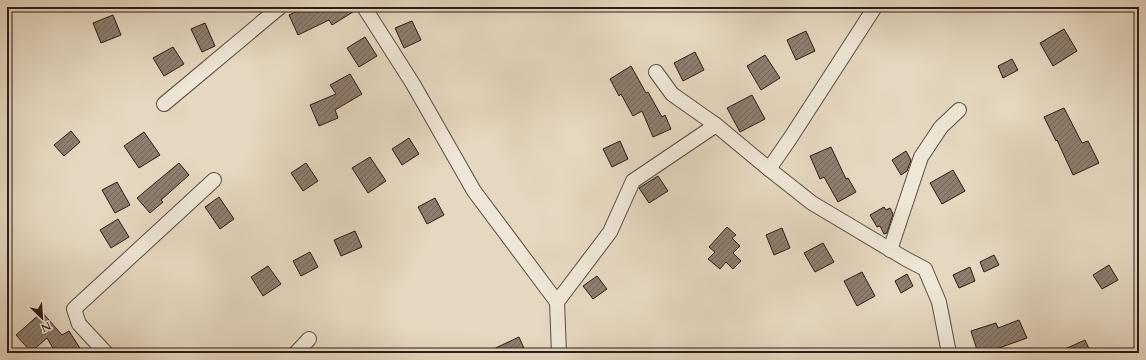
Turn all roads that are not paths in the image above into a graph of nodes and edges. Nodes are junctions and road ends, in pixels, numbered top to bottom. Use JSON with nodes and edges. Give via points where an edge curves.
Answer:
{"nodes":[{"id":1,"x":280,"y":7,"type":"edge"},
{"id":2,"x":364,"y":7,"type":"edge"},
{"id":3,"x":875,"y":7,"type":"edge"},
{"id":4,"x":656,"y":72,"type":"dead end"},
{"id":5,"x":164,"y":104,"type":"dead end"},
{"id":6,"x":959,"y":110,"type":"dead end"},
{"id":7,"x":716,"y":125,"type":"junction"},
{"id":8,"x":769,"y":169,"type":"junction"},
{"id":9,"x":214,"y":180,"type":"dead end"},
{"id":10,"x":890,"y":250,"type":"junction"},
{"id":11,"x":557,"y":302,"type":"junction"},
{"id":12,"x":309,"y":340,"type":"dead end"},
{"id":13,"x":106,"y":353,"type":"edge"},
{"id":14,"x":296,"y":353,"type":"edge"},
{"id":15,"x":559,"y":353,"type":"edge"},
{"id":16,"x":949,"y":353,"type":"edge"}],
"edges":[{"from":1,"to":5,"type":"street"},
{"from":2,"to":11,"type":"street","via":[[413,84],[474,191]]},
{"from":3,"to":8,"type":"street"},
{"from":4,"to":7,"type":"street","via":[[672,94]]},
{"from":6,"to":10,"type":"street","via":[[941,127],[921,157]]},
{"from":7,"to":8,"type":"street"},
{"from":7,"to":11,"type":"street","via":[[633,182],[610,232]]},
{"from":8,"to":10,"type":"street","via":[[812,203]]},
{"from":9,"to":13,"type":"street","via":[[74,309],[79,324]]},
{"from":10,"to":16,"type":"street","via":[[924,269],[939,302]]},
{"from":11,"to":15,"type":"street"},
{"from":12,"to":14,"type":"street"}]}
